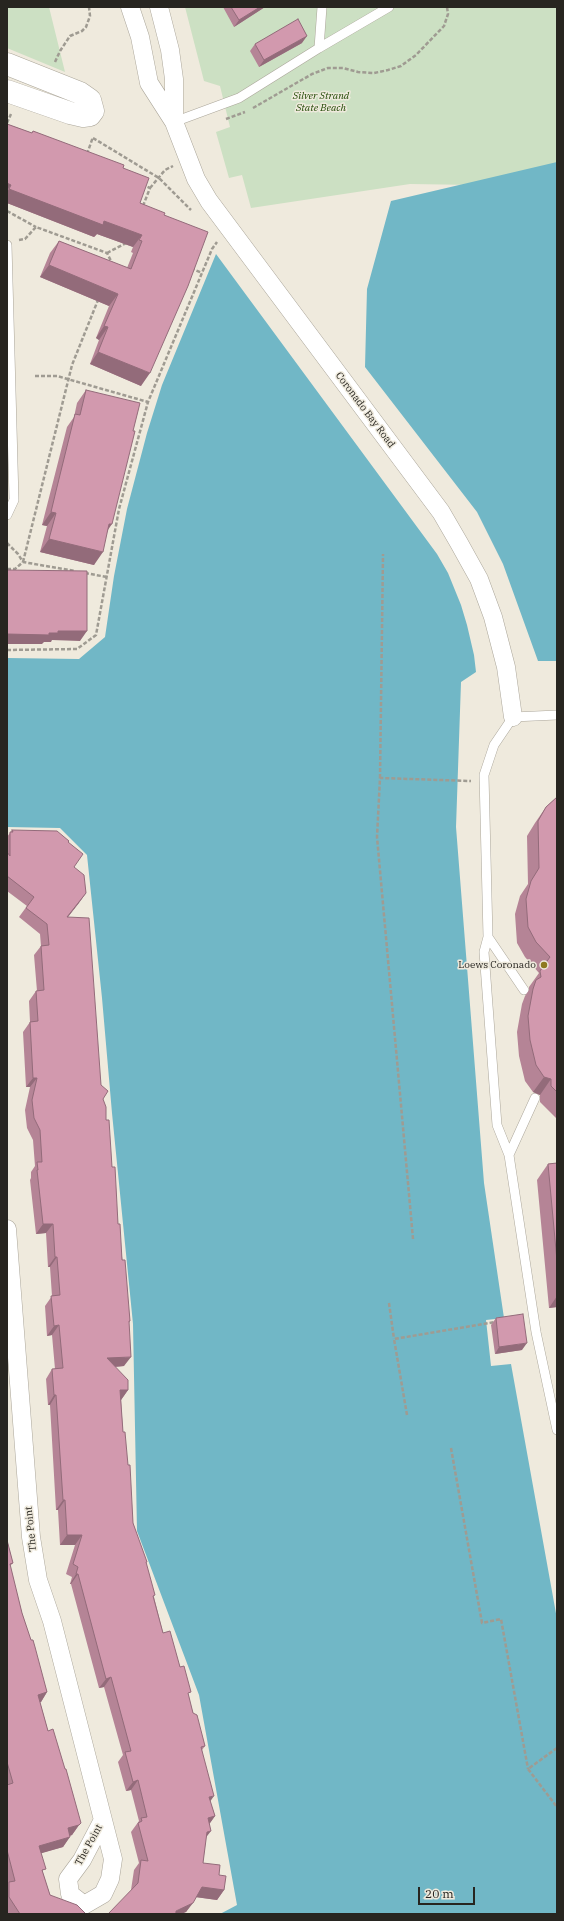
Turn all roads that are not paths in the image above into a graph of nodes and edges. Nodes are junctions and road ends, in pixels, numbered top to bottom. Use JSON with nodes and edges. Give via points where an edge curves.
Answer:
{"nodes":[{"id":1,"x":130,"y":7,"type":"edge"},
{"id":2,"x":159,"y":7,"type":"edge"},
{"id":3,"x":322,"y":7,"type":"edge"},
{"id":4,"x":389,"y":7,"type":"edge"},
{"id":5,"x":319,"y":48,"type":"junction"},
{"id":6,"x":7,"y":64,"type":"edge"},
{"id":7,"x":7,"y":91,"type":"edge"},
{"id":8,"x":174,"y":122,"type":"junction"},
{"id":9,"x":10,"y":243,"type":"edge"},
{"id":10,"x":7,"y":515,"type":"edge"},
{"id":11,"x":557,"y":715,"type":"edge"},
{"id":12,"x":512,"y":717,"type":"junction"},
{"id":13,"x":488,"y":937,"type":"junction"},
{"id":14,"x":524,"y":990,"type":"dead end"},
{"id":15,"x":535,"y":1098,"type":"dead end"},
{"id":16,"x":509,"y":1155,"type":"junction"},
{"id":17,"x":7,"y":1229,"type":"edge"},
{"id":18,"x":557,"y":1430,"type":"edge"},
{"id":19,"x":103,"y":1820,"type":"dead end"}],
"edges":[{"from":1,"to":8,"type":"street","name":"Coronado Bay Road","via":[[140,36],[148,84]]},
{"from":2,"to":8,"type":"street","name":"Coronado Bay Road","via":[[174,79]]},
{"from":3,"to":5,"type":"lane"},
{"from":4,"to":5,"type":"lane"},
{"from":5,"to":8,"type":"lane","via":[[239,98]]},
{"from":6,"to":7,"type":"street","via":[[80,93],[90,100],[93,111],[90,115],[83,116],[70,113]]},
{"from":8,"to":12,"type":"street","name":"Coronado Bay Road","via":[[196,179],[209,201],[441,512],[459,543],[478,579],[493,617],[506,667]]},
{"from":9,"to":10,"type":"lane","via":[[14,500]]},
{"from":11,"to":12,"type":"lane"},
{"from":12,"to":13,"type":"lane","via":[[494,746],[484,775]]},
{"from":13,"to":14,"type":"lane"},
{"from":13,"to":16,"type":"lane","via":[[484,952],[497,1125]]},
{"from":15,"to":16,"type":"lane"},
{"from":16,"to":18,"type":"lane","via":[[536,1332]]},
{"from":17,"to":19,"type":"street","name":"The Point","via":[[30,1537],[38,1580],[52,1621]]}]}
